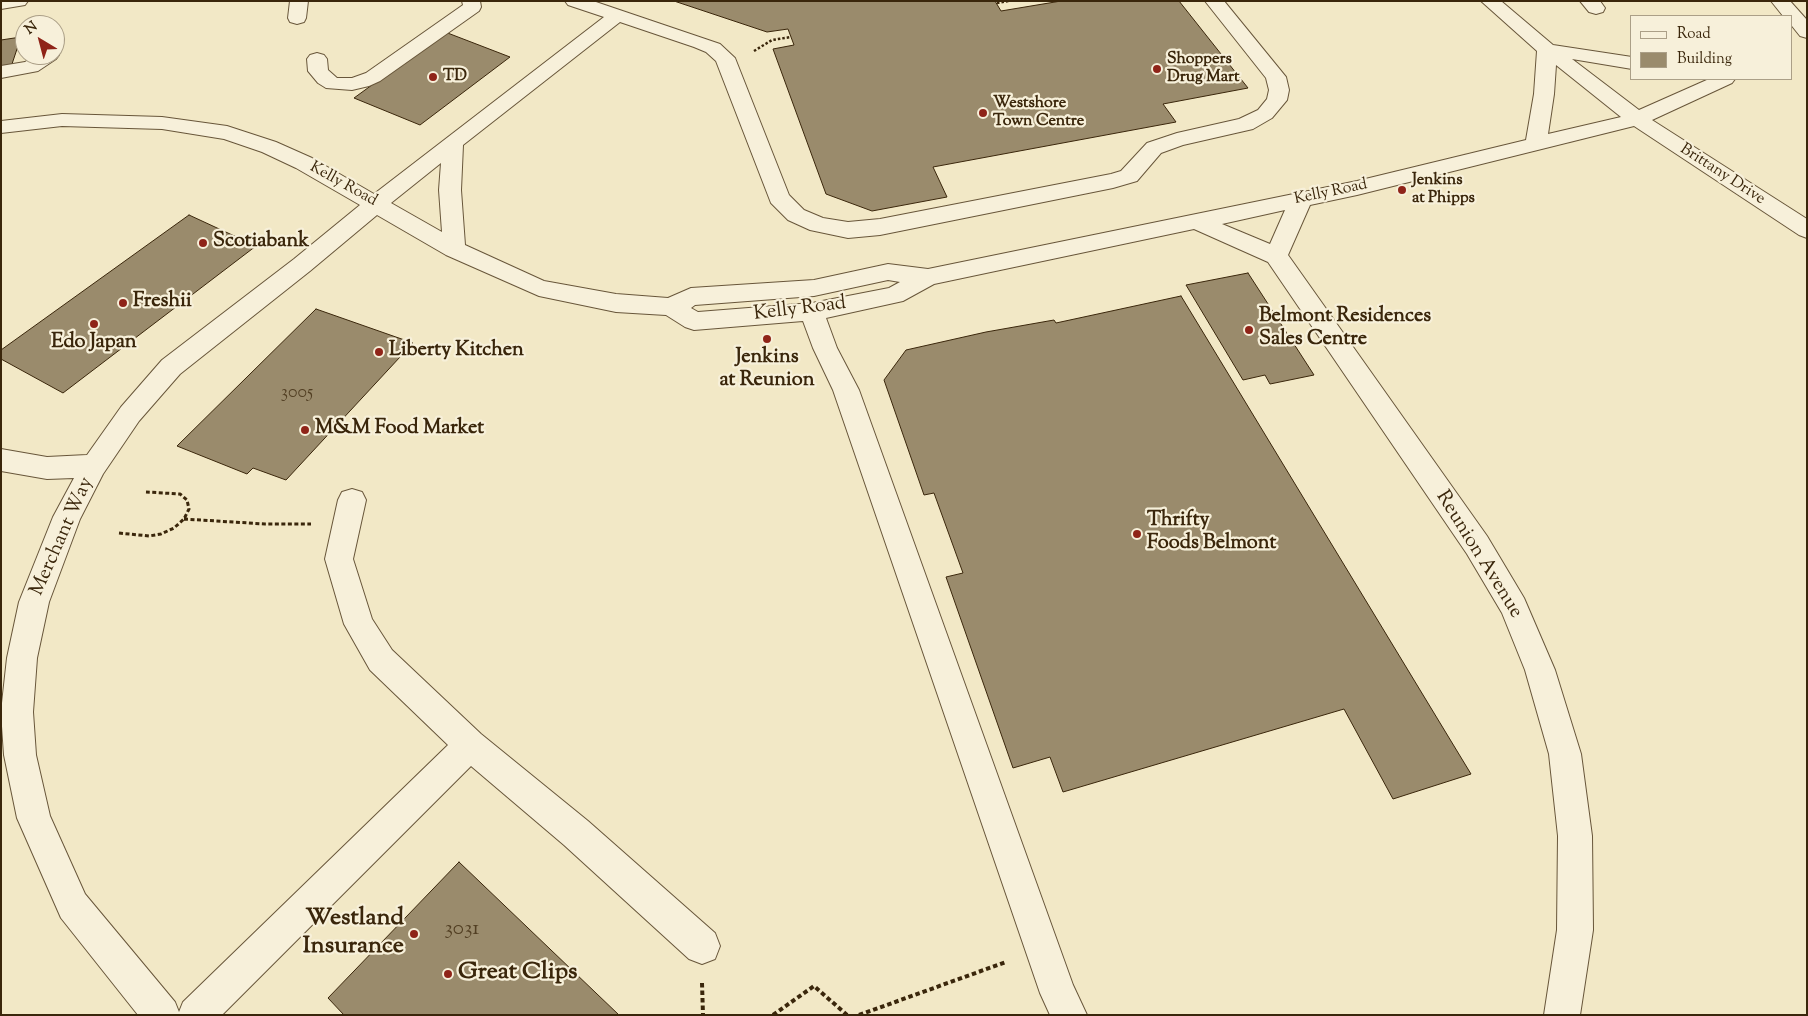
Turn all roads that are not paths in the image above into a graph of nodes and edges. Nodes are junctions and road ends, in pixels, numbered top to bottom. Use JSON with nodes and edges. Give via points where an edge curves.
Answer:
{"nodes":[{"id":1,"x":19,"y":1,"type":"edge"},
{"id":2,"x":574,"y":1,"type":"edge"},
{"id":3,"x":1214,"y":1,"type":"edge"},
{"id":4,"x":1490,"y":1,"type":"edge"},
{"id":5,"x":1780,"y":1,"type":"edge"},
{"id":6,"x":1,"y":4,"type":"edge"},
{"id":7,"x":472,"y":4,"type":"edge"},
{"id":8,"x":1792,"y":15,"type":"edge"},
{"id":9,"x":617,"y":16,"type":"junction"},
{"id":10,"x":1793,"y":16,"type":"edge"},
{"id":11,"x":1807,"y":32,"type":"edge"},
{"id":12,"x":1793,"y":41,"type":"edge"},
{"id":13,"x":1547,"y":49,"type":"junction"},
{"id":14,"x":318,"y":59,"type":"dead end"},
{"id":15,"x":1630,"y":64,"type":"edge"},
{"id":16,"x":34,"y":65,"type":"edge"},
{"id":17,"x":1,"y":72,"type":"edge"},
{"id":18,"x":1719,"y":80,"type":"edge"},
{"id":19,"x":1637,"y":119,"type":"junction"},
{"id":20,"x":1,"y":127,"type":"edge"},
{"id":21,"x":1536,"y":144,"type":"junction"},
{"id":22,"x":453,"y":145,"type":"junction"},
{"id":23,"x":1301,"y":200,"type":"junction"},
{"id":24,"x":377,"y":203,"type":"junction"},
{"id":25,"x":1195,"y":221,"type":"junction"},
{"id":26,"x":1807,"y":230,"type":"edge"},
{"id":27,"x":454,"y":248,"type":"junction"},
{"id":28,"x":1276,"y":256,"type":"junction"},
{"id":29,"x":928,"y":277,"type":"junction"},
{"id":30,"x":671,"y":307,"type":"junction"},
{"id":31,"x":812,"y":312,"type":"junction"},
{"id":32,"x":1,"y":460,"type":"edge"},
{"id":33,"x":94,"y":466,"type":"junction"},
{"id":34,"x":350,"y":512,"type":"road end"},
{"id":35,"x":470,"y":745,"type":"junction"},
{"id":36,"x":10,"y":758,"type":"edge"},
{"id":37,"x":702,"y":946,"type":"dead end"},
{"id":38,"x":162,"y":1015,"type":"edge"},
{"id":39,"x":196,"y":1015,"type":"edge"},
{"id":40,"x":1069,"y":1015,"type":"edge"},
{"id":41,"x":1562,"y":1015,"type":"edge"}],
"edges":[{"from":1,"to":6,"type":"street"},
{"from":2,"to":9,"type":"street"},
{"from":3,"to":9,"type":"street","via":[[1276,77],[1277,100],[1265,114],[1246,124],[1154,148],[1129,176],[1112,181],[880,227],[848,230],[818,225],[796,215],[779,198],[724,58],[700,42]]},
{"from":4,"to":13,"type":"street","name":"Brittany Drive"},
{"from":5,"to":8,"type":"street"},
{"from":7,"to":14,"type":"street","via":[[362,82],[333,84],[318,71]]},
{"from":9,"to":22,"type":"street","name":"Merchant Way"},
{"from":10,"to":11,"type":"street"},
{"from":11,"to":12,"type":"street"},
{"from":13,"to":15,"type":"street"},
{"from":13,"to":19,"type":"street","name":"Brittany Drive"},
{"from":13,"to":21,"type":"street"},
{"from":16,"to":17,"type":"street"},
{"from":18,"to":19,"type":"street","name":"Kelly Road"},
{"from":19,"to":21,"type":"street","name":"Kelly Road"},
{"from":19,"to":26,"type":"street","name":"Brittany Drive"},
{"from":20,"to":24,"type":"street","name":"Kelly Road","via":[[71,120],[162,124],[227,133],[304,163]]},
{"from":21,"to":23,"type":"street","name":"Kelly Road"},
{"from":22,"to":24,"type":"street","name":"Merchant Way"},
{"from":22,"to":27,"type":"street","via":[[450,190]]},
{"from":23,"to":25,"type":"street","name":"Kelly Road"},
{"from":23,"to":28,"type":"street"},
{"from":24,"to":27,"type":"street","name":"Kelly Road"},
{"from":24,"to":33,"type":"street","name":"Merchant Way","via":[[171,367],[130,414]]},
{"from":25,"to":28,"type":"street"},
{"from":25,"to":29,"type":"street","name":"Kelly Road"},
{"from":27,"to":30,"type":"street","name":"Kelly Road","via":[[539,288],[616,303]]},
{"from":28,"to":41,"type":"street","name":"Reunion Avenue","via":[[1477,545],[1514,607],[1540,670],[1565,754],[1575,836],[1575,930]]},
{"from":29,"to":30,"type":"street","name":"Kelly Road","via":[[888,272],[814,288],[691,297]]},
{"from":29,"to":31,"type":"street","name":"Kelly Road","via":[[894,295]]},
{"from":30,"to":31,"type":"street","name":"Kelly Road","via":[[694,321]]},
{"from":31,"to":40,"type":"street","via":[[846,390],[1042,949]]},
{"from":32,"to":33,"type":"street","via":[[47,468]]},
{"from":33,"to":36,"type":"street","name":"Merchant Way","via":[[67,517],[34,602],[22,658]]},
{"from":34,"to":35,"type":"street","via":[[339,559],[359,624],[381,660]]},
{"from":35,"to":37,"type":"street","via":[[576,832]]},
{"from":35,"to":39,"type":"street"},
{"from":36,"to":38,"type":"street","name":"Merchant Way","via":[[73,906]]}]}
